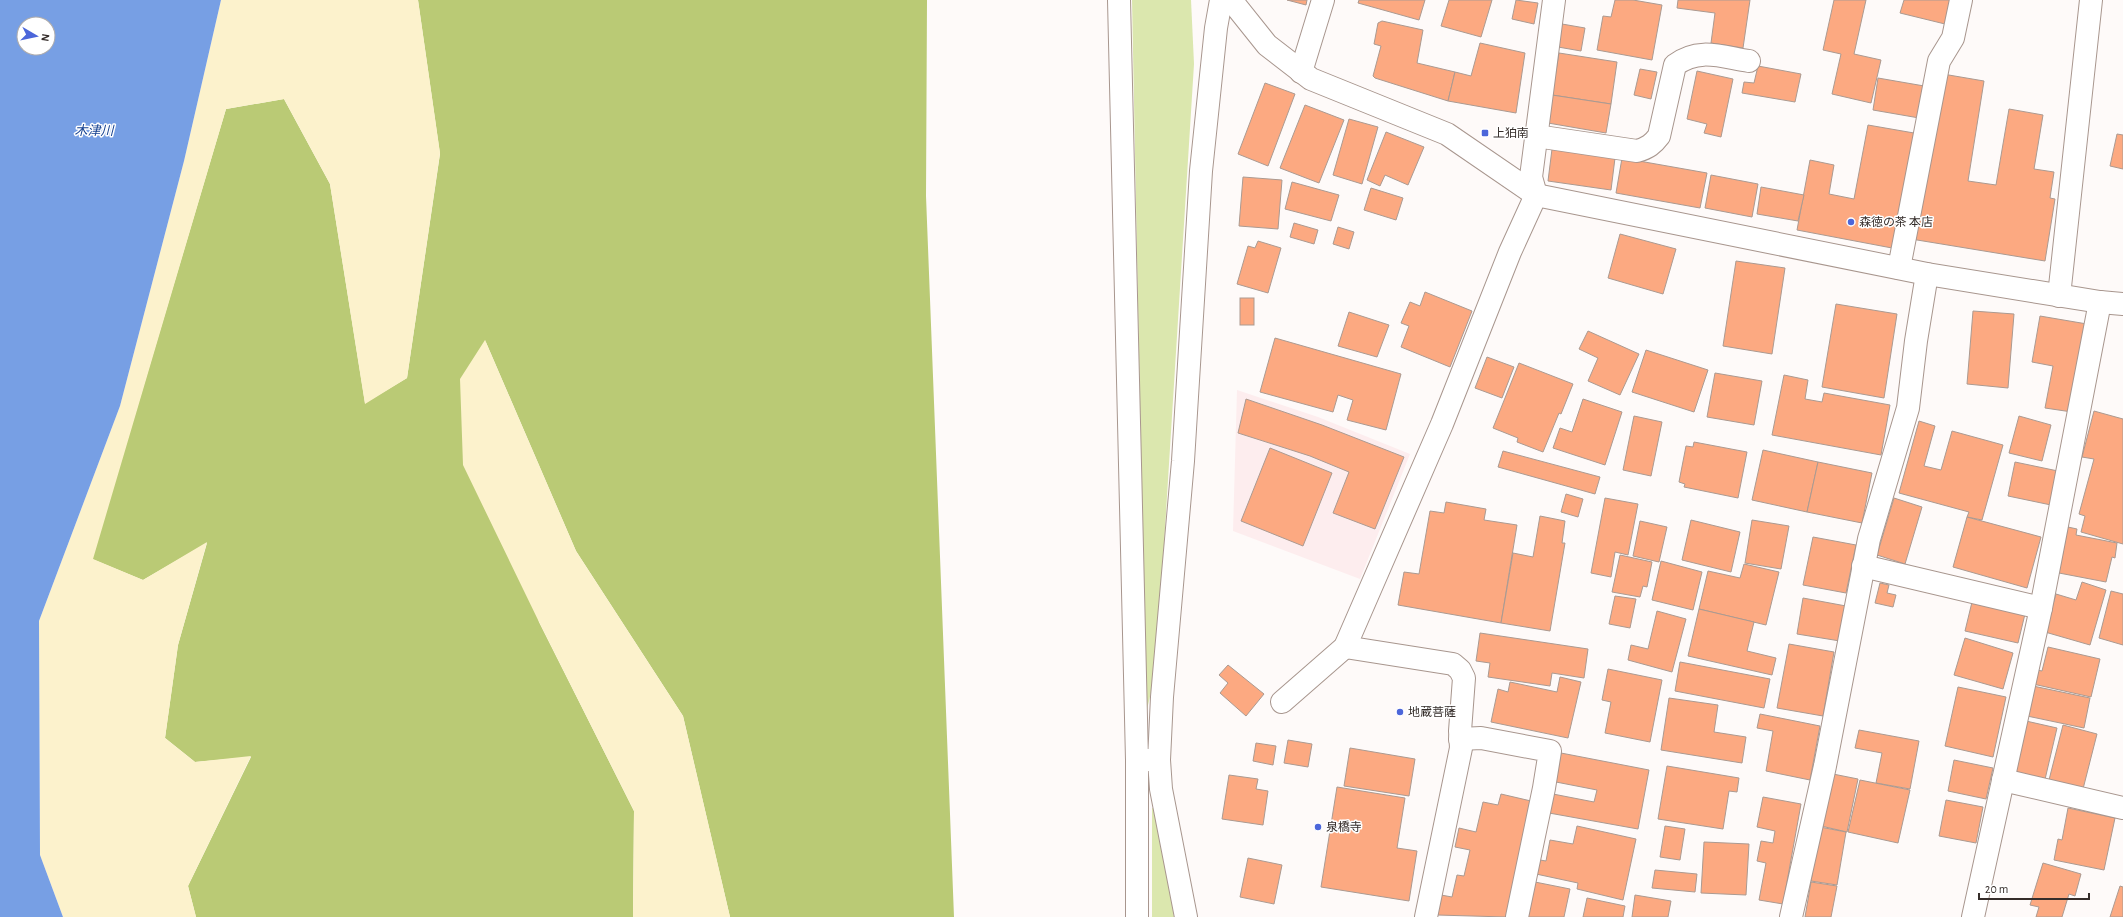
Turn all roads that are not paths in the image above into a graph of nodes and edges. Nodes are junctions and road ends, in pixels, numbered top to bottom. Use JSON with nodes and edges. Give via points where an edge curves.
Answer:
{"nodes":[{"id":1,"x":1119,"y":0,"type":"edge"},
{"id":2,"x":1221,"y":0,"type":"edge"},
{"id":3,"x":1231,"y":0,"type":"edge"},
{"id":4,"x":1323,"y":0,"type":"edge"},
{"id":5,"x":1554,"y":0,"type":"edge"},
{"id":6,"x":1961,"y":0,"type":"edge"},
{"id":7,"x":2091,"y":0,"type":"edge"},
{"id":8,"x":1749,"y":61,"type":"dead end"},
{"id":9,"x":1301,"y":72,"type":"junction"},
{"id":10,"x":1536,"y":136,"type":"junction"},
{"id":11,"x":1536,"y":195,"type":"junction"},
{"id":12,"x":1899,"y":268,"type":"junction"},
{"id":13,"x":1927,"y":274,"type":"junction"},
{"id":14,"x":2060,"y":296,"type":"junction"},
{"id":15,"x":2100,"y":302,"type":"junction"},
{"id":16,"x":2123,"y":304,"type":"edge"},
{"id":17,"x":1863,"y":566,"type":"junction"},
{"id":18,"x":2042,"y":608,"type":"junction"},
{"id":19,"x":1345,"y":647,"type":"junction"},
{"id":20,"x":1282,"y":702,"type":"dead end"},
{"id":21,"x":1460,"y":739,"type":"junction"},
{"id":22,"x":1136,"y":760,"type":"junction"},
{"id":23,"x":1159,"y":760,"type":"junction"},
{"id":24,"x":2003,"y":780,"type":"junction"},
{"id":25,"x":2123,"y":808,"type":"edge"},
{"id":26,"x":1137,"y":917,"type":"edge"},
{"id":27,"x":1186,"y":917,"type":"edge"},
{"id":28,"x":1426,"y":917,"type":"edge"},
{"id":29,"x":1517,"y":917,"type":"edge"},
{"id":30,"x":1791,"y":917,"type":"edge"},
{"id":31,"x":1973,"y":917,"type":"edge"}],
"edges":[{"from":1,"to":22,"type":"street"},
{"from":2,"to":23,"type":"street","via":[[1201,171],[1183,461],[1162,697]]},
{"from":3,"to":9,"type":"street","via":[[1267,45]]},
{"from":4,"to":9,"type":"street"},
{"from":5,"to":10,"type":"street"},
{"from":6,"to":12,"type":"street","via":[[1953,38],[1939,61]]},
{"from":7,"to":14,"type":"street"},
{"from":8,"to":10,"type":"street","via":[[1702,53],[1684,58],[1675,65],[1659,136],[1645,149],[1637,151]]},
{"from":9,"to":11,"type":"street","via":[[1321,84],[1447,134]]},
{"from":10,"to":11,"type":"street","via":[[1531,176]]},
{"from":11,"to":12,"type":"street"},
{"from":11,"to":19,"type":"street","via":[[1510,252],[1442,424]]},
{"from":12,"to":13,"type":"street"},
{"from":13,"to":14,"type":"street"},
{"from":13,"to":17,"type":"street","via":[[1908,408],[1888,470]]},
{"from":14,"to":15,"type":"street"},
{"from":15,"to":16,"type":"street"},
{"from":15,"to":18,"type":"street"},
{"from":17,"to":18,"type":"street"},
{"from":17,"to":30,"type":"street","via":[[1825,766]]},
{"from":18,"to":24,"type":"street"},
{"from":19,"to":20,"type":"street"},
{"from":19,"to":21,"type":"street","via":[[1452,664],[1460,670],[1464,678]]},
{"from":21,"to":28,"type":"street","via":[[1461,748]]},
{"from":21,"to":29,"type":"street","via":[[1480,738],[1550,751]]},
{"from":22,"to":23,"type":"street"},
{"from":22,"to":26,"type":"street"},
{"from":23,"to":27,"type":"street","via":[[1161,789]]},
{"from":24,"to":25,"type":"street"},
{"from":24,"to":31,"type":"street"}]}
